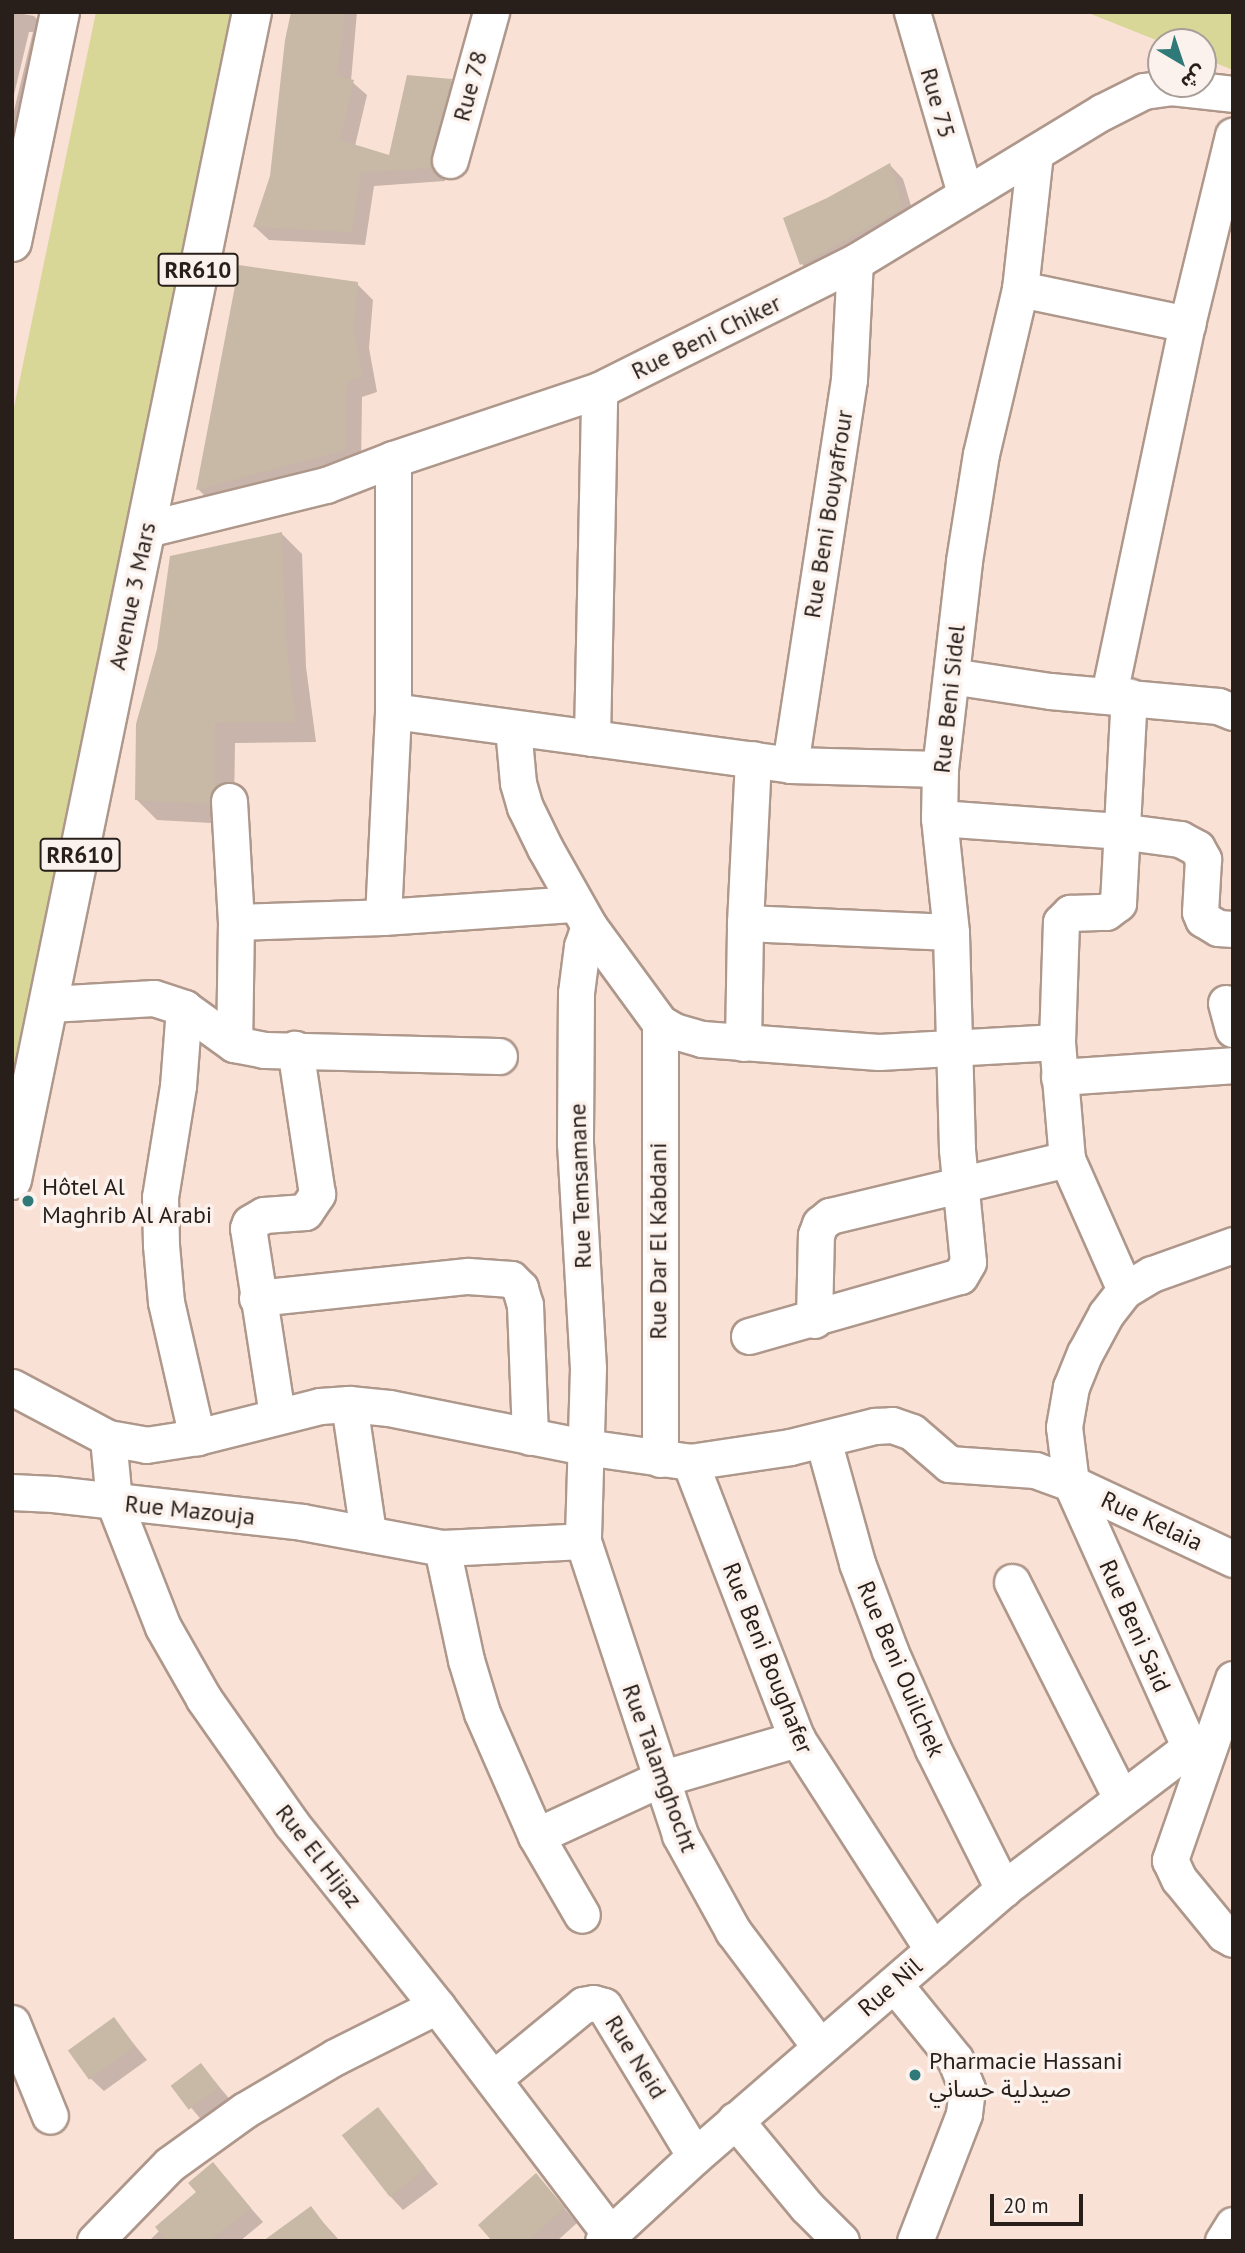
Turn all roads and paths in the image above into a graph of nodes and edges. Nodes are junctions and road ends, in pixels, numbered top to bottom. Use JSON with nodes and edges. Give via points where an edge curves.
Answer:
{"nodes":[{"id":1,"x":60,"y":12,"type":"edge"},
{"id":2,"x":252,"y":12,"type":"edge"},
{"id":3,"x":491,"y":12,"type":"edge"},
{"id":4,"x":912,"y":12,"type":"edge"},
{"id":5,"x":1233,"y":94,"type":"edge"},
{"id":6,"x":1233,"y":136,"type":"edge"},
{"id":7,"x":1035,"y":153,"type":"junction"},
{"id":8,"x":450,"y":160,"type":"dead end"},
{"id":9,"x":965,"y":193,"type":"junction"},
{"id":10,"x":12,"y":242,"type":"edge"},
{"id":11,"x":855,"y":262,"type":"junction"},
{"id":12,"x":1020,"y":289,"type":"junction"},
{"id":13,"x":1187,"y":324,"type":"junction"},
{"id":14,"x":600,"y":390,"type":"junction"},
{"id":15,"x":393,"y":459,"type":"junction"},
{"id":16,"x":147,"y":529,"type":"junction"},
{"id":17,"x":951,"y":676,"type":"junction"},
{"id":18,"x":1119,"y":695,"type":"junction"},
{"id":19,"x":393,"y":710,"type":"junction"},
{"id":20,"x":1233,"y":712,"type":"edge"},
{"id":21,"x":513,"y":727,"type":"junction"},
{"id":22,"x":592,"y":738,"type":"junction"},
{"id":23,"x":752,"y":759,"type":"junction"},
{"id":24,"x":790,"y":765,"type":"junction"},
{"id":25,"x":940,"y":769,"type":"junction"},
{"id":26,"x":229,"y":800,"type":"dead end"},
{"id":27,"x":939,"y":818,"type":"junction"},
{"id":28,"x":1119,"y":831,"type":"junction"},
{"id":29,"x":583,"y":915,"type":"junction"},
{"id":30,"x":383,"y":917,"type":"junction"},
{"id":31,"x":236,"y":922,"type":"junction"},
{"id":32,"x":744,"y":923,"type":"junction"},
{"id":33,"x":1233,"y":929,"type":"edge"},
{"id":34,"x":951,"y":932,"type":"junction"},
{"id":35,"x":50,"y":1004,"type":"junction"},
{"id":36,"x":184,"y":1009,"type":"junction"},
{"id":37,"x":660,"y":1023,"type":"junction"},
{"id":38,"x":1057,"y":1042,"type":"junction"},
{"id":39,"x":743,"y":1043,"type":"junction"},
{"id":40,"x":234,"y":1044,"type":"junction"},
{"id":41,"x":295,"y":1049,"type":"junction"},
{"id":42,"x":952,"y":1050,"type":"junction"},
{"id":43,"x":25,"y":1055,"type":"edge"},
{"id":44,"x":499,"y":1056,"type":"dead end"},
{"id":45,"x":1233,"y":1065,"type":"edge"},
{"id":46,"x":1059,"y":1077,"type":"junction"},
{"id":47,"x":1067,"y":1159,"type":"junction"},
{"id":48,"x":12,"y":1180,"type":"edge"},
{"id":49,"x":961,"y":1183,"type":"junction"},
{"id":50,"x":1233,"y":1245,"type":"edge"},
{"id":51,"x":1125,"y":1290,"type":"junction"},
{"id":52,"x":257,"y":1298,"type":"junction"},
{"id":53,"x":814,"y":1320,"type":"junction"},
{"id":54,"x":749,"y":1336,"type":"dead end"},
{"id":55,"x":12,"y":1387,"type":"edge"},
{"id":56,"x":349,"y":1404,"type":"junction"},
{"id":57,"x":277,"y":1415,"type":"junction"},
{"id":58,"x":197,"y":1437,"type":"junction"},
{"id":59,"x":530,"y":1437,"type":"junction"},
{"id":60,"x":107,"y":1438,"type":"junction"},
{"id":61,"x":823,"y":1440,"type":"junction"},
{"id":62,"x":585,"y":1447,"type":"junction"},
{"id":63,"x":675,"y":1461,"type":"junction"},
{"id":64,"x":1071,"y":1483,"type":"junction"},
{"id":65,"x":12,"y":1492,"type":"edge"},
{"id":66,"x":114,"y":1502,"type":"junction"},
{"id":67,"x":368,"y":1532,"type":"junction"},
{"id":68,"x":583,"y":1541,"type":"junction"},
{"id":69,"x":442,"y":1548,"type":"junction"},
{"id":70,"x":1233,"y":1559,"type":"edge"},
{"id":71,"x":1012,"y":1582,"type":"dead end"},
{"id":72,"x":1233,"y":1679,"type":"edge"},
{"id":73,"x":797,"y":1739,"type":"junction"},
{"id":74,"x":1194,"y":1758,"type":"junction"},
{"id":75,"x":660,"y":1779,"type":"junction"},
{"id":76,"x":1121,"y":1798,"type":"junction"},
{"id":77,"x":536,"y":1836,"type":"junction"},
{"id":78,"x":1003,"y":1889,"type":"junction"},
{"id":79,"x":582,"y":1915,"type":"dead end"},
{"id":80,"x":1233,"y":1940,"type":"edge"},
{"id":81,"x":933,"y":1950,"type":"junction"},
{"id":82,"x":894,"y":1984,"type":"junction"},
{"id":83,"x":437,"y":2006,"type":"junction"},
{"id":84,"x":12,"y":2023,"type":"edge"},
{"id":85,"x":820,"y":2048,"type":"junction"},
{"id":86,"x":493,"y":2079,"type":"junction"},
{"id":87,"x":50,"y":2116,"type":"dead end"},
{"id":88,"x":735,"y":2120,"type":"junction"},
{"id":89,"x":695,"y":2155,"type":"junction"},
{"id":90,"x":1233,"y":2225,"type":"edge"},
{"id":91,"x":606,"y":2237,"type":"edge"},
{"id":92,"x":95,"y":2241,"type":"edge"},
{"id":93,"x":841,"y":2241,"type":"edge"},
{"id":94,"x":915,"y":2241,"type":"edge"},
{"id":95,"x":1223,"y":2241,"type":"edge"}],
"edges":[{"from":1,"to":10,"type":"main road"},
{"from":2,"to":16,"type":"main road","name":"Avenue 3 Mars","number":"RR610"},
{"from":3,"to":8,"type":"street","name":"Rue 78"},
{"from":4,"to":9,"type":"street","name":"Rue 75"},
{"from":5,"to":7,"type":"street","name":"Rue Beni Chiker","via":[[1171,87],[1144,91]]},
{"from":6,"to":13,"type":"street"},
{"from":7,"to":9,"type":"street","name":"Rue Beni Chiker"},
{"from":7,"to":12,"type":"street","name":"Rue Beni Sidel"},
{"from":9,"to":11,"type":"street","name":"Rue Beni Chiker"},
{"from":11,"to":14,"type":"street","name":"Rue Beni Chiker"},
{"from":11,"to":24,"type":"street","name":"Rue Beni Bouyafrour","via":[[849,379]]},
{"from":12,"to":13,"type":"street"},
{"from":12,"to":17,"type":"street","name":"Rue Beni Sidel","via":[[981,454]]},
{"from":13,"to":18,"type":"street"},
{"from":14,"to":15,"type":"street","name":"Rue Beni Chiker"},
{"from":14,"to":22,"type":"street"},
{"from":15,"to":16,"type":"street","name":"Rue Beni Chiker","via":[[326,485]]},
{"from":15,"to":19,"type":"street"},
{"from":16,"to":35,"type":"main road","name":"Avenue 3 Mars","number":"RR610"},
{"from":17,"to":18,"type":"street","via":[[1050,691]]},
{"from":17,"to":25,"type":"street","name":"Rue Beni Sidel"},
{"from":18,"to":20,"type":"street","via":[[1218,706]]},
{"from":18,"to":28,"type":"street"},
{"from":19,"to":21,"type":"street"},
{"from":19,"to":30,"type":"street"},
{"from":21,"to":22,"type":"street"},
{"from":21,"to":29,"type":"street","via":[[517,783],[525,807]]},
{"from":22,"to":23,"type":"street"},
{"from":23,"to":24,"type":"street"},
{"from":23,"to":32,"type":"street"},
{"from":24,"to":25,"type":"street"},
{"from":25,"to":27,"type":"street","name":"Rue Beni Sidel"},
{"from":26,"to":31,"type":"street"},
{"from":27,"to":28,"type":"street"},
{"from":27,"to":34,"type":"street","name":"Rue Beni Sidel"},
{"from":28,"to":33,"type":"street","via":[[1180,839],[1197,848],[1203,859],[1203,919],[1218,928]]},
{"from":28,"to":38,"type":"street","via":[[1118,903],[1106,912],[1070,913],[1061,922]]},
{"from":29,"to":30,"type":"street"},
{"from":29,"to":37,"type":"street"},
{"from":29,"to":62,"type":"street","name":"Rue Temsamane","via":[[576,993],[575,1143],[588,1368]]},
{"from":30,"to":31,"type":"street"},
{"from":31,"to":40,"type":"street"},
{"from":32,"to":34,"type":"street"},
{"from":32,"to":39,"type":"street"},
{"from":34,"to":42,"type":"street","name":"Rue Beni Sidel"},
{"from":35,"to":36,"type":"street","via":[[154,998]]},
{"from":35,"to":43,"type":"main road","name":"Avenue 3 Mars","number":"RR610"},
{"from":36,"to":40,"type":"street"},
{"from":36,"to":58,"type":"street","via":[[178,1086],[160,1197],[166,1302]]},
{"from":37,"to":39,"type":"street","via":[[686,1036]]},
{"from":37,"to":63,"type":"street","name":"Rue Dar El Kabdani"},
{"from":38,"to":42,"type":"street"},
{"from":38,"to":46,"type":"street"},
{"from":39,"to":42,"type":"street","via":[[867,1052]]},
{"from":40,"to":41,"type":"street","via":[[264,1050]]},
{"from":41,"to":44,"type":"street"},
{"from":41,"to":52,"type":"street","via":[[317,1194],[305,1212],[264,1215],[250,1223]]},
{"from":42,"to":49,"type":"street","name":"Rue Beni Sidel"},
{"from":43,"to":48,"type":"main road","name":"Avenue 3 Mars","number":"RR610"},
{"from":45,"to":46,"type":"street"},
{"from":46,"to":47,"type":"street"},
{"from":47,"to":49,"type":"street"},
{"from":47,"to":51,"type":"street"},
{"from":49,"to":53,"type":"street","via":[[841,1212],[820,1224]]},
{"from":49,"to":53,"type":"street","name":"Rue Beni Sidel","via":[[968,1262],[960,1276]]},
{"from":50,"to":51,"type":"street","via":[[1152,1273]]},
{"from":51,"to":64,"type":"street","name":"Rue Beni Said","via":[[1085,1353],[1068,1396],[1064,1427]]},
{"from":52,"to":57,"type":"street"},
{"from":52,"to":59,"type":"street","via":[[503,1277],[520,1288],[525,1304]]},
{"from":53,"to":54,"type":"street"},
{"from":55,"to":60,"type":"street","name":"Rue Kelaia"},
{"from":56,"to":57,"type":"street","name":"Rue Kelaia"},
{"from":56,"to":59,"type":"street","name":"Rue Kelaia"},
{"from":56,"to":67,"type":"street"},
{"from":57,"to":58,"type":"street","name":"Rue Kelaia"},
{"from":58,"to":60,"type":"street","name":"Rue Kelaia","via":[[146,1445]]},
{"from":59,"to":62,"type":"street","name":"Rue Kelaia"},
{"from":60,"to":66,"type":"street","name":"Rue El Hijaz"},
{"from":61,"to":63,"type":"street","name":"Rue Kelaia"},
{"from":61,"to":64,"type":"street","name":"Rue Kelaia","via":[[875,1426],[903,1427],[949,1464],[1010,1466]]},
{"from":61,"to":78,"type":"street","name":"Rue Beni Ouilchek","via":[[857,1563],[890,1651]]},
{"from":62,"to":63,"type":"street","name":"Rue Kelaia"},
{"from":62,"to":68,"type":"street","name":"Rue Temsamane"},
{"from":63,"to":73,"type":"street","name":"Rue Beni Boughafer"},
{"from":64,"to":70,"type":"street","name":"Rue Kelaia"},
{"from":64,"to":74,"type":"street","name":"Rue Beni Said"},
{"from":65,"to":66,"type":"street","name":"Rue Mazouja"},
{"from":66,"to":67,"type":"street","name":"Rue Mazouja"},
{"from":66,"to":83,"type":"street","name":"Rue El Hijaz","via":[[163,1626],[204,1699],[291,1823]]},
{"from":67,"to":69,"type":"street","name":"Rue Mazouja"},
{"from":68,"to":69,"type":"street","name":"Rue Mazouja"},
{"from":68,"to":75,"type":"street","name":"Rue Talamghocht"},
{"from":69,"to":77,"type":"street","via":[[482,1713]]},
{"from":71,"to":76,"type":"street"},
{"from":72,"to":74,"type":"street"},
{"from":73,"to":75,"type":"street"},
{"from":73,"to":81,"type":"street","name":"Rue Beni Boughafer"},
{"from":74,"to":76,"type":"street","name":"Rue Nil"},
{"from":74,"to":80,"type":"street","via":[[1170,1860],[1180,1879]]},
{"from":75,"to":77,"type":"street"},
{"from":75,"to":85,"type":"street","name":"Rue Talamghocht","via":[[680,1835],[733,1931]]},
{"from":76,"to":78,"type":"street","name":"Rue Nil"},
{"from":77,"to":79,"type":"street"},
{"from":78,"to":81,"type":"street","name":"Rue Nil"},
{"from":81,"to":82,"type":"street","name":"Rue Nil"},
{"from":82,"to":85,"type":"street","name":"Rue Nil"},
{"from":82,"to":94,"type":"street","via":[[955,2059],[967,2089],[964,2114]]},
{"from":83,"to":86,"type":"street","name":"Rue El Hijaz"},
{"from":83,"to":92,"type":"street","via":[[335,2057],[245,2110],[170,2164]]},
{"from":84,"to":87,"type":"street"},
{"from":85,"to":88,"type":"street","name":"Rue Nil"},
{"from":86,"to":89,"type":"street","name":"Rue Neid","via":[[583,2006],[604,2006]]},
{"from":86,"to":91,"type":"street","name":"Rue El Hijaz"},
{"from":88,"to":89,"type":"street","name":"Rue Nil"},
{"from":88,"to":93,"type":"street"},
{"from":89,"to":91,"type":"street","name":"Rue Nil"},
{"from":90,"to":95,"type":"street"}]}
